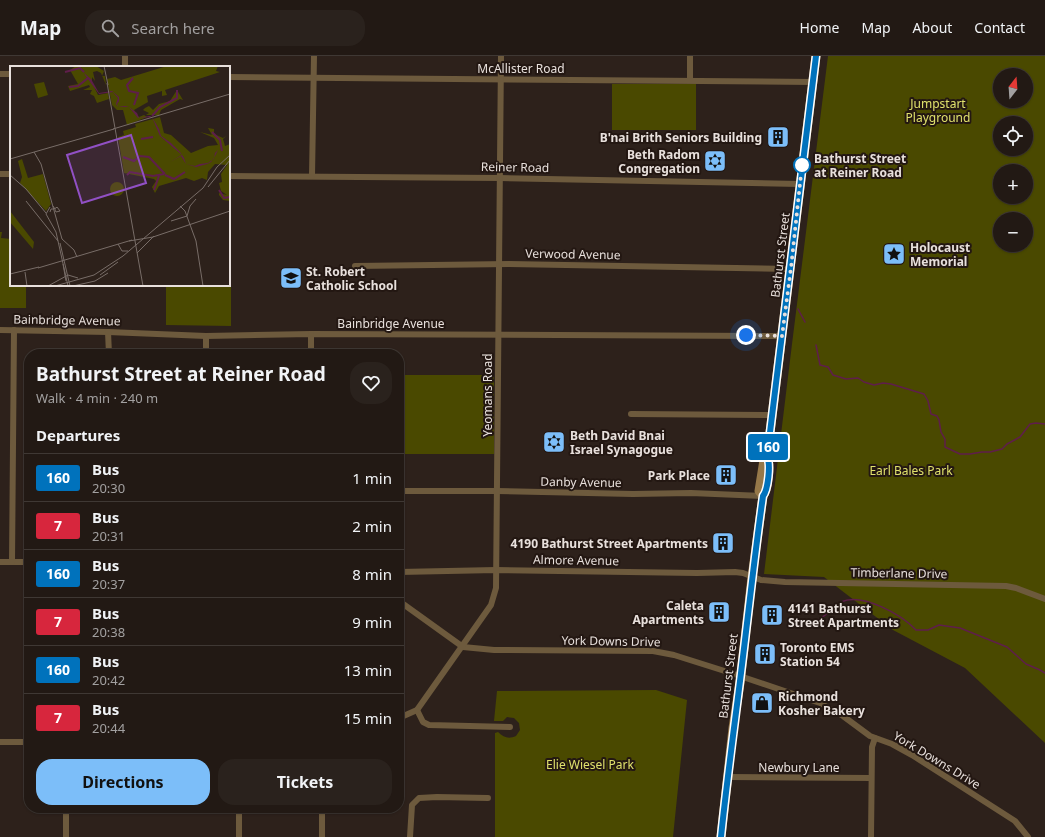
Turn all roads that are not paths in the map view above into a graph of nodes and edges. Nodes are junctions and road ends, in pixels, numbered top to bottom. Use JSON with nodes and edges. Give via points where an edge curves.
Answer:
{"nodes":[{"id":1,"x":314,"y":56,"type":"edge"},
{"id":2,"x":501,"y":56,"type":"edge"},
{"id":3,"x":690,"y":56,"type":"edge"},
{"id":4,"x":816,"y":56,"type":"edge"},
{"id":5,"x":230,"y":77,"type":"edge"},
{"id":6,"x":314,"y":78,"type":"junction"},
{"id":7,"x":501,"y":79,"type":"junction"},
{"id":8,"x":690,"y":80,"type":"junction"},
{"id":9,"x":813,"y":82,"type":"junction"},
{"id":10,"x":230,"y":176,"type":"edge"},
{"id":11,"x":312,"y":176,"type":"junction"},
{"id":12,"x":500,"y":178,"type":"junction"},
{"id":13,"x":800,"y":184,"type":"junction"},
{"id":14,"x":499,"y":264,"type":"junction"},
{"id":15,"x":355,"y":266,"type":"dead end"},
{"id":16,"x":791,"y":268,"type":"junction"},
{"id":17,"x":0,"y":330,"type":"edge"},
{"id":18,"x":14,"y":330,"type":"junction"},
{"id":19,"x":108,"y":332,"type":"junction"},
{"id":20,"x":311,"y":334,"type":"junction"},
{"id":21,"x":498,"y":334,"type":"junction"},
{"id":22,"x":206,"y":336,"type":"junction"},
{"id":23,"x":782,"y":336,"type":"junction"},
{"id":24,"x":109,"y":349,"type":"edge"},
{"id":25,"x":206,"y":349,"type":"edge"},
{"id":26,"x":310,"y":349,"type":"edge"},
{"id":27,"x":631,"y":414,"type":"dead end"},
{"id":28,"x":772,"y":415,"type":"junction"},
{"id":29,"x":404,"y":491,"type":"edge"},
{"id":30,"x":497,"y":491,"type":"junction"},
{"id":31,"x":763,"y":496,"type":"junction"},
{"id":32,"x":0,"y":562,"type":"edge"},
{"id":33,"x":12,"y":562,"type":"junction"},
{"id":34,"x":24,"y":562,"type":"edge"},
{"id":35,"x":496,"y":570,"type":"junction"},
{"id":36,"x":404,"y":572,"type":"edge"},
{"id":37,"x":752,"y":577,"type":"junction"},
{"id":38,"x":1045,"y":599,"type":"edge"},
{"id":39,"x":404,"y":605,"type":"edge"},
{"id":40,"x":463,"y":647,"type":"junction"},
{"id":41,"x":740,"y":676,"type":"junction"},
{"id":42,"x":417,"y":710,"type":"junction"},
{"id":43,"x":404,"y":716,"type":"edge"},
{"id":44,"x":510,"y":727,"type":"dead end"},
{"id":45,"x":875,"y":738,"type":"junction"},
{"id":46,"x":0,"y":742,"type":"edge"},
{"id":47,"x":24,"y":742,"type":"edge"},
{"id":48,"x":727,"y":777,"type":"junction"},
{"id":49,"x":871,"y":778,"type":"junction"},
{"id":50,"x":488,"y":798,"type":"dead end"},
{"id":51,"x":66,"y":813,"type":"edge"},
{"id":52,"x":239,"y":813,"type":"edge"},
{"id":53,"x":322,"y":813,"type":"edge"},
{"id":54,"x":1024,"y":835,"type":"edge"},
{"id":55,"x":66,"y":837,"type":"edge"},
{"id":56,"x":239,"y":837,"type":"edge"},
{"id":57,"x":322,"y":837,"type":"edge"},
{"id":58,"x":410,"y":837,"type":"edge"},
{"id":59,"x":722,"y":837,"type":"edge"},
{"id":60,"x":871,"y":837,"type":"edge"}],
"edges":[{"from":1,"to":6,"type":"street"},
{"from":2,"to":7,"type":"street","name":"Yeomans Road"},
{"from":3,"to":8,"type":"street"},
{"from":4,"to":9,"type":"main road","name":"Bathurst Street"},
{"from":5,"to":6,"type":"street","name":"McAllister Road"},
{"from":6,"to":7,"type":"street","name":"McAllister Road"},
{"from":6,"to":11,"type":"street"},
{"from":7,"to":8,"type":"street","name":"McAllister Road"},
{"from":7,"to":12,"type":"street","name":"Yeomans Road"},
{"from":8,"to":9,"type":"street","name":"McAllister Road"},
{"from":9,"to":13,"type":"main road","name":"Bathurst Street"},
{"from":10,"to":11,"type":"street","name":"Reiner Road"},
{"from":11,"to":12,"type":"street","name":"Reiner Road"},
{"from":12,"to":13,"type":"street","name":"Reiner Road"},
{"from":12,"to":14,"type":"street","name":"Yeomans Road"},
{"from":13,"to":16,"type":"main road","name":"Bathurst Street"},
{"from":14,"to":15,"type":"street","name":"Verwood Avenue"},
{"from":14,"to":16,"type":"street","name":"Verwood Avenue"},
{"from":14,"to":21,"type":"street","name":"Yeomans Road"},
{"from":16,"to":23,"type":"main road","name":"Bathurst Street"},
{"from":17,"to":18,"type":"street","name":"Bainbridge Avenue"},
{"from":18,"to":19,"type":"street","name":"Bainbridge Avenue"},
{"from":18,"to":33,"type":"street"},
{"from":19,"to":22,"type":"street","name":"Bainbridge Avenue"},
{"from":19,"to":24,"type":"street"},
{"from":20,"to":21,"type":"street","name":"Bainbridge Avenue"},
{"from":20,"to":22,"type":"street","name":"Bainbridge Avenue"},
{"from":20,"to":26,"type":"street"},
{"from":21,"to":23,"type":"street","name":"Bainbridge Avenue"},
{"from":21,"to":30,"type":"street","name":"Yeomans Road"},
{"from":22,"to":25,"type":"street"},
{"from":23,"to":28,"type":"main road","name":"Bathurst Street"},
{"from":27,"to":28,"type":"street"},
{"from":28,"to":31,"type":"main road","name":"Bathurst Street","via":[[767,457],[760,479],[759,491]]},
{"from":29,"to":30,"type":"street","name":"Danby Avenue"},
{"from":30,"to":31,"type":"street","name":"Danby Avenue"},
{"from":30,"to":35,"type":"street","name":"Yeomans Road"},
{"from":31,"to":37,"type":"main road","name":"Bathurst Street"},
{"from":32,"to":33,"type":"street"},
{"from":33,"to":34,"type":"street"},
{"from":35,"to":36,"type":"street","name":"Almore Avenue"},
{"from":35,"to":37,"type":"street","name":"Almore Avenue","via":[[735,572]]},
{"from":35,"to":40,"type":"street","name":"Yeomans Road","via":[[496,588],[491,606]]},
{"from":37,"to":38,"type":"street","name":"Timberlane Drive","via":[[785,582],[1006,586]]},
{"from":37,"to":41,"type":"main road","name":"Bathurst Street"},
{"from":39,"to":40,"type":"street"},
{"from":40,"to":41,"type":"street","name":"York Downs Drive","via":[[494,650],[654,651]]},
{"from":40,"to":42,"type":"street","name":"Yeomans Road"},
{"from":41,"to":45,"type":"street","name":"York Downs Drive","via":[[820,703]]},
{"from":41,"to":48,"type":"main road","name":"Bathurst Street"},
{"from":42,"to":43,"type":"street"},
{"from":42,"to":44,"type":"street","via":[[423,722],[430,724]]},
{"from":45,"to":49,"type":"street","via":[[872,747]]},
{"from":45,"to":54,"type":"street","name":"York Downs Drive","via":[[912,755],[1015,821]]},
{"from":46,"to":47,"type":"street"},
{"from":48,"to":49,"type":"street","name":"Newbury Lane"},
{"from":48,"to":59,"type":"main road","name":"Bathurst Street"},
{"from":49,"to":60,"type":"street"},
{"from":50,"to":58,"type":"street","via":[[419,798],[412,805]]},
{"from":51,"to":55,"type":"street"},
{"from":52,"to":56,"type":"street"},
{"from":53,"to":57,"type":"street"}]}
